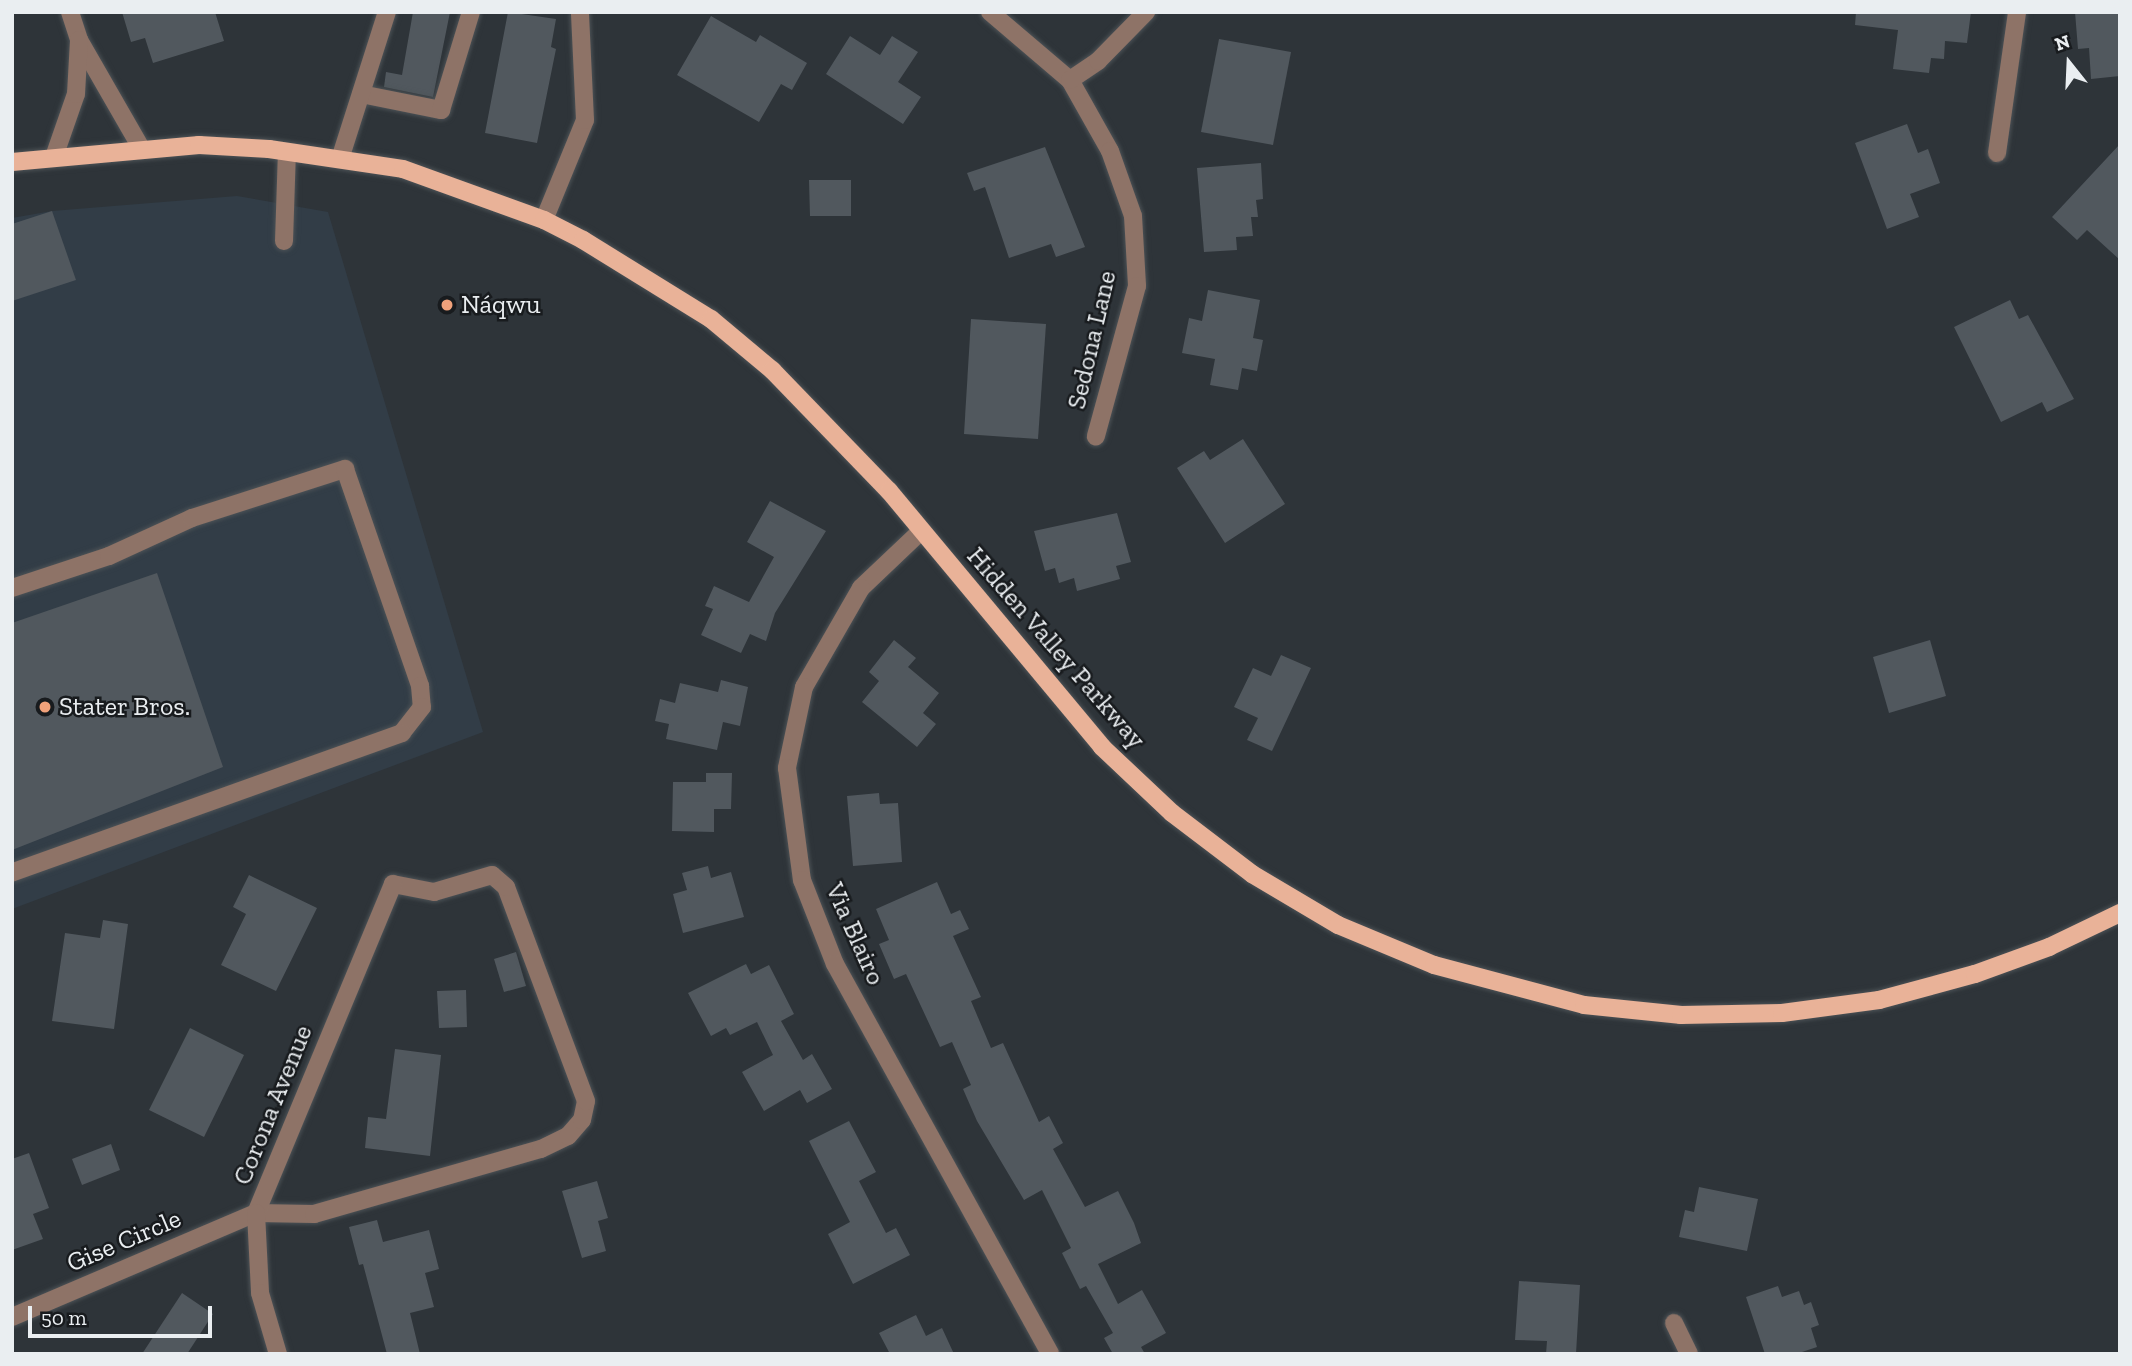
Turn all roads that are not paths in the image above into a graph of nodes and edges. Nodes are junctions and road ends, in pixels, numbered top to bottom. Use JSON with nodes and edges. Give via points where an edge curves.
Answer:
{"nodes":[{"id":1,"x":70,"y":12,"type":"edge"},
{"id":2,"x":387,"y":12,"type":"edge"},
{"id":3,"x":471,"y":12,"type":"edge"},
{"id":4,"x":580,"y":12,"type":"edge"},
{"id":5,"x":990,"y":12,"type":"edge"},
{"id":6,"x":1146,"y":12,"type":"edge"},
{"id":7,"x":2017,"y":12,"type":"edge"},
{"id":8,"x":79,"y":40,"type":"junction"},
{"id":9,"x":1069,"y":80,"type":"junction"},
{"id":10,"x":361,"y":94,"type":"junction"},
{"id":11,"x":141,"y":148,"type":"junction"},
{"id":12,"x":287,"y":152,"type":"junction"},
{"id":13,"x":1997,"y":153,"type":"dead end"},
{"id":14,"x":54,"y":157,"type":"junction"},
{"id":15,"x":340,"y":159,"type":"junction"},
{"id":16,"x":12,"y":162,"type":"edge"},
{"id":17,"x":544,"y":220,"type":"junction"},
{"id":18,"x":284,"y":241,"type":"dead end"},
{"id":19,"x":1096,"y":436,"type":"dead end"},
{"id":20,"x":921,"y":531,"type":"junction"},
{"id":21,"x":12,"y":589,"type":"edge"},
{"id":22,"x":12,"y":873,"type":"edge"},
{"id":23,"x":2120,"y":913,"type":"edge"},
{"id":24,"x":256,"y":1213,"type":"junction"},
{"id":25,"x":12,"y":1317,"type":"edge"},
{"id":26,"x":1674,"y":1323,"type":"dead end"},
{"id":27,"x":278,"y":1354,"type":"edge"},
{"id":28,"x":1050,"y":1354,"type":"edge"},
{"id":29,"x":1689,"y":1354,"type":"edge"}],
"edges":[{"from":1,"to":8,"type":"street"},
{"from":2,"to":10,"type":"street"},
{"from":3,"to":10,"type":"street","via":[[441,110]]},
{"from":4,"to":17,"type":"street","via":[[585,120]]},
{"from":5,"to":9,"type":"street","name":"Sedona Lane"},
{"from":6,"to":9,"type":"street","via":[[1098,61]]},
{"from":7,"to":13,"type":"street"},
{"from":8,"to":11,"type":"street"},
{"from":8,"to":14,"type":"street","via":[[76,94]]},
{"from":9,"to":19,"type":"street","name":"Sedona Lane","via":[[1110,151],[1133,216],[1137,286]]},
{"from":10,"to":15,"type":"street"},
{"from":11,"to":12,"type":"main road","name":"Hidden Valley Parkway","via":[[199,145]]},
{"from":11,"to":14,"type":"main road","name":"Hidden Valley Parkway"},
{"from":12,"to":15,"type":"main road","name":"Hidden Valley Parkway"},
{"from":12,"to":18,"type":"street"},
{"from":14,"to":16,"type":"main road","name":"Hidden Valley Parkway"},
{"from":15,"to":17,"type":"main road","name":"Hidden Valley Parkway","via":[[403,169]]},
{"from":17,"to":20,"type":"main road","name":"Hidden Valley Parkway","via":[[711,318],[772,370]]},
{"from":20,"to":23,"type":"main road","name":"Hidden Valley Parkway","via":[[1044,682],[1102,747],[1172,813],[1252,874],[1338,925],[1487,982],[1584,1005],[1681,1015],[1782,1013],[1879,1000],[1975,974],[2049,947]]},
{"from":20,"to":28,"type":"street","name":"Via Blairo","via":[[861,588],[804,687],[788,768],[802,880],[835,964]]},
{"from":21,"to":22,"type":"street","via":[[109,556],[192,517],[345,469],[420,686],[422,707],[402,733]]},
{"from":24,"to":24,"type":"street","name":"Corona Avenue","via":[[393,884],[433,892],[492,875],[506,887],[586,1101],[582,1120],[568,1136],[541,1149],[314,1214]]},
{"from":24,"to":25,"type":"street","name":"Gise Circle"},
{"from":24,"to":27,"type":"street","name":"Corona Avenue","via":[[260,1293]]},
{"from":26,"to":29,"type":"street"}]}
